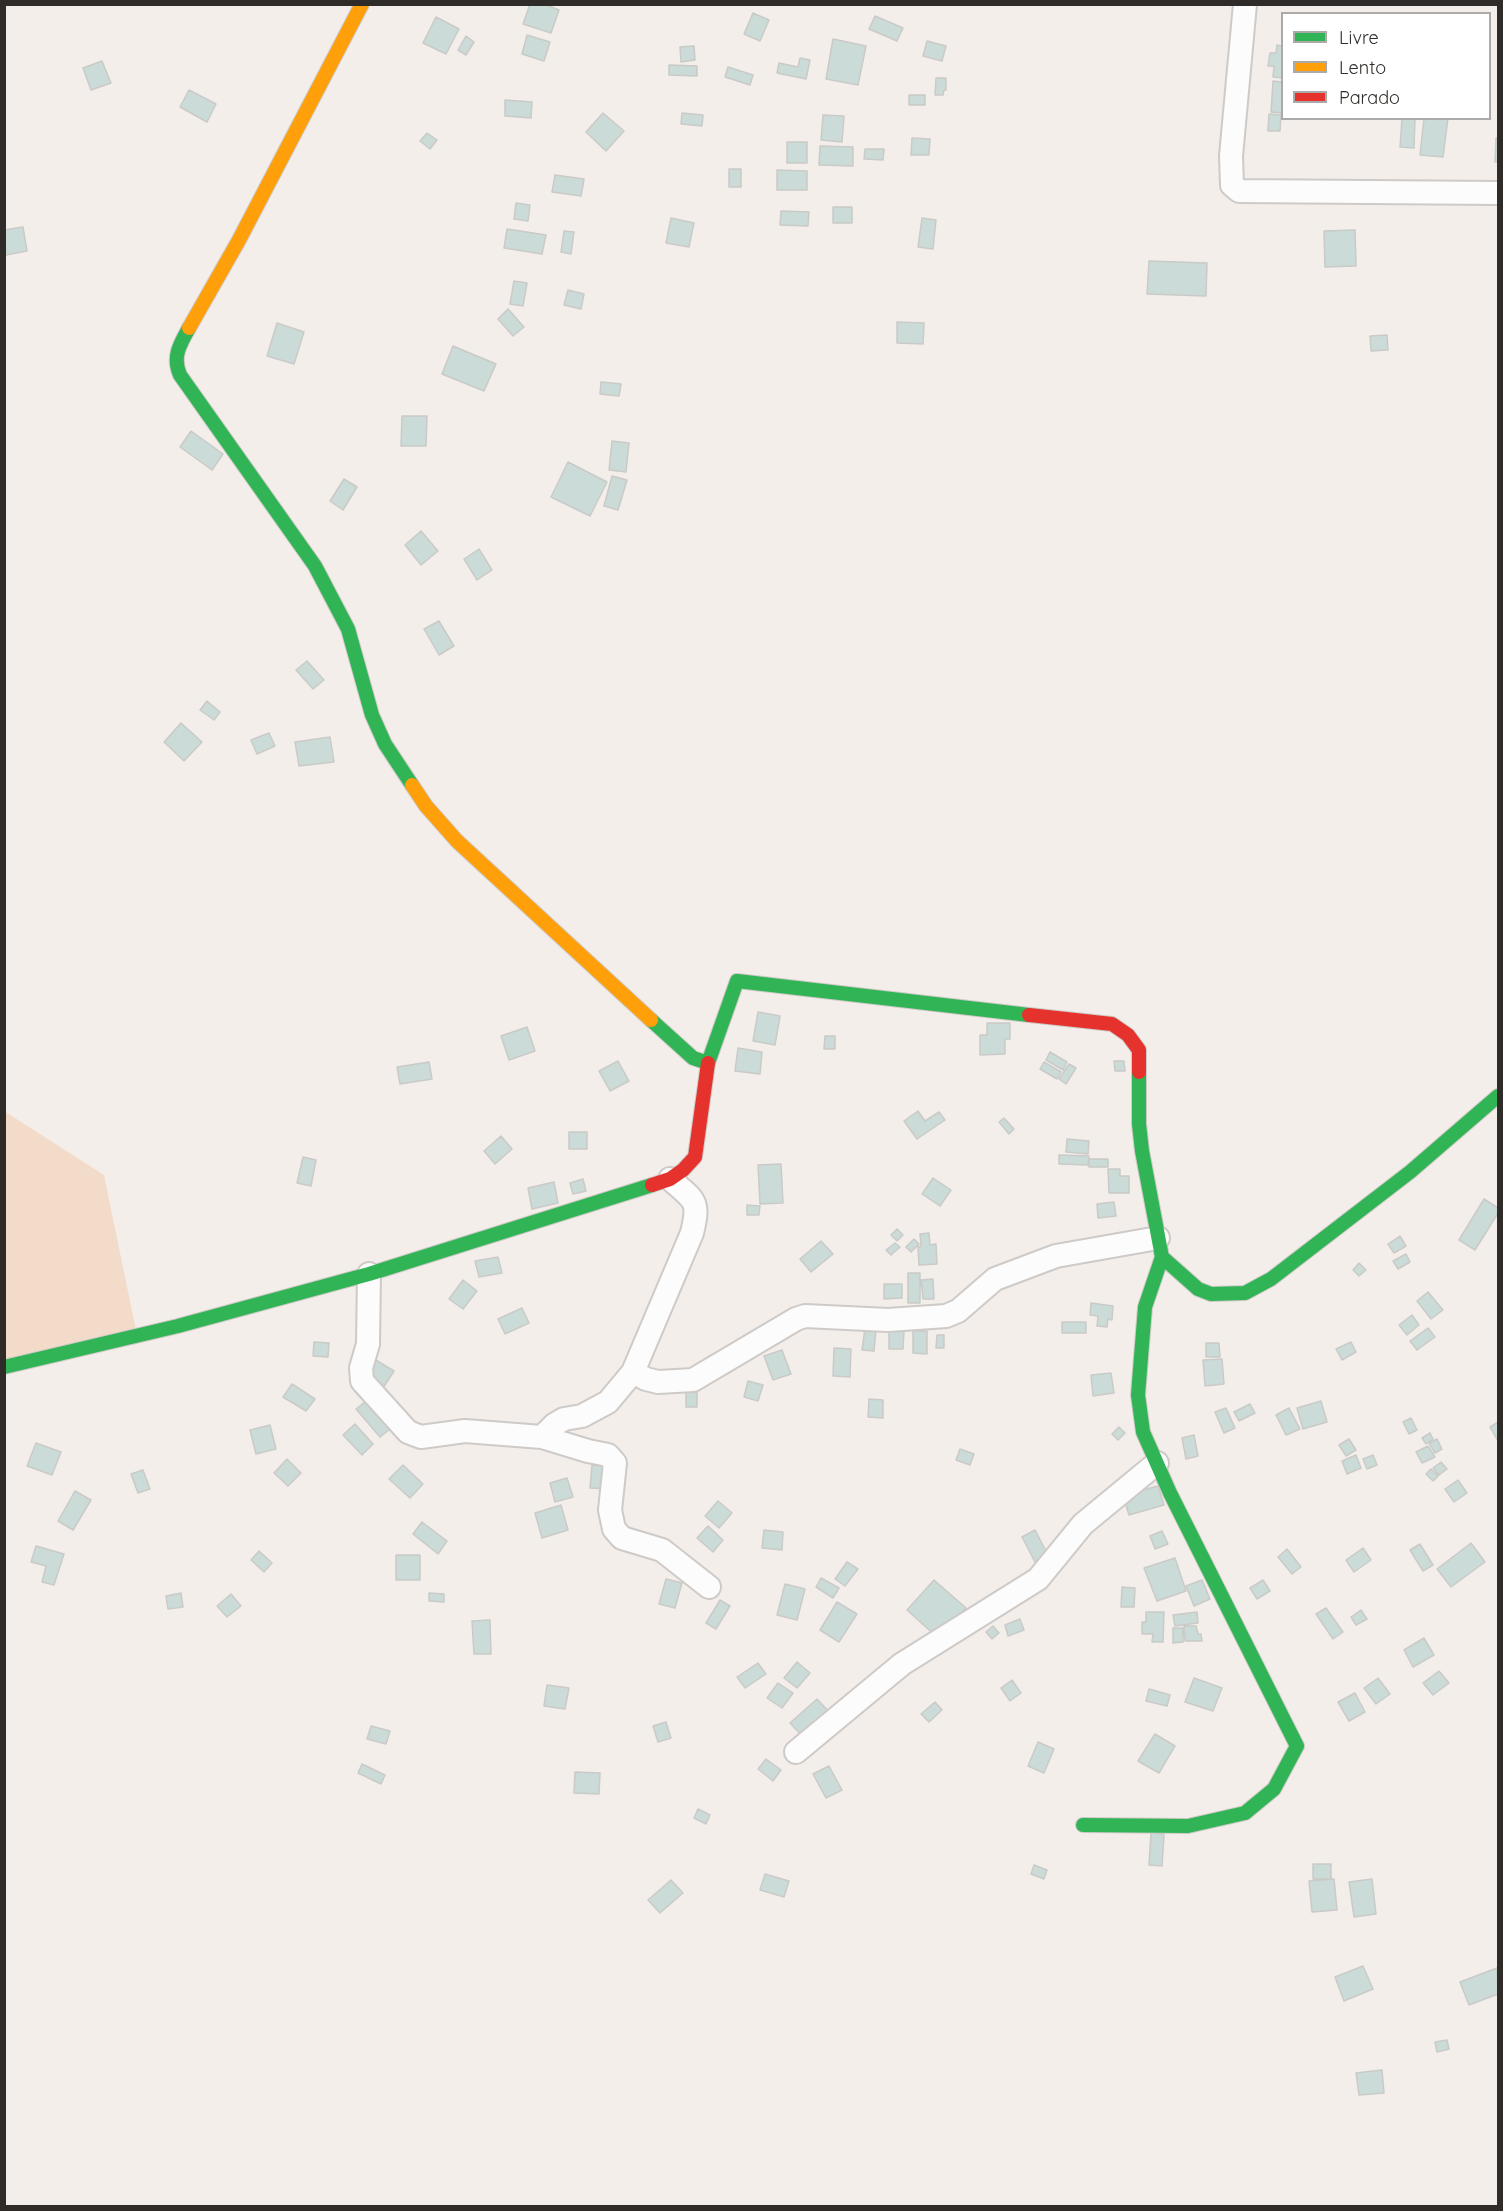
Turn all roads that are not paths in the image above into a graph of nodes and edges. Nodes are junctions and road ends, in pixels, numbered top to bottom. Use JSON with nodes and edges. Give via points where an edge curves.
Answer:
{"nodes":[{"id":1,"x":362,"y":4,"type":"edge"},
{"id":2,"x":1245,"y":4,"type":"edge"},
{"id":3,"x":1498,"y":193,"type":"edge"},
{"id":4,"x":708,"y":1063,"type":"junction"},
{"id":5,"x":1498,"y":1096,"type":"edge"},
{"id":6,"x":670,"y":1179,"type":"junction"},
{"id":7,"x":1160,"y":1247,"type":"junction"},
{"id":8,"x":369,"y":1274,"type":"junction"},
{"id":9,"x":4,"y":1366,"type":"edge"},
{"id":10,"x":633,"y":1372,"type":"junction"},
{"id":11,"x":542,"y":1437,"type":"junction"},
{"id":12,"x":1157,"y":1463,"type":"junction"},
{"id":13,"x":709,"y":1587,"type":"dead end"},
{"id":14,"x":796,"y":1752,"type":"dead end"},
{"id":15,"x":1083,"y":1825,"type":"dead end"}],
"edges":[{"from":1,"to":4,"type":"street","via":[[239,240],[178,347],[177,372],[315,566],[348,630],[372,715],[385,744],[426,806],[521,902],[693,1058]]},
{"from":2,"to":3,"type":"street","via":[[1231,156],[1232,185],[1239,191]]},
{"from":4,"to":6,"type":"street","via":[[695,1157]]},
{"from":4,"to":7,"type":"street","via":[[737,981],[1112,1024],[1128,1035],[1139,1050],[1142,1151]]},
{"from":5,"to":7,"type":"street","via":[[1410,1172],[1270,1280],[1245,1293],[1211,1294],[1198,1289]]},
{"from":6,"to":8,"type":"street"},
{"from":6,"to":10,"type":"street","via":[[692,1198],[697,1211],[684,1253]]},
{"from":7,"to":10,"type":"street","via":[[1056,1256],[995,1279],[958,1311],[945,1316],[888,1320],[805,1316],[693,1380],[658,1382]]},
{"from":7,"to":12,"type":"street","via":[[1145,1307],[1138,1395],[1143,1432]]},
{"from":8,"to":9,"type":"street","via":[[178,1326]]},
{"from":8,"to":11,"type":"street","via":[[368,1344],[361,1368],[362,1381],[408,1432],[421,1437],[465,1431]]},
{"from":10,"to":11,"type":"street","via":[[608,1402],[582,1416],[564,1419]]},
{"from":11,"to":13,"type":"street","via":[[612,1458],[615,1463],[610,1510],[614,1529],[622,1538],[662,1551]]},
{"from":12,"to":14,"type":"street","via":[[1083,1524],[1038,1579],[902,1664]]},
{"from":12,"to":15,"type":"street","via":[[1297,1746],[1274,1789],[1245,1813],[1188,1826]]}]}
